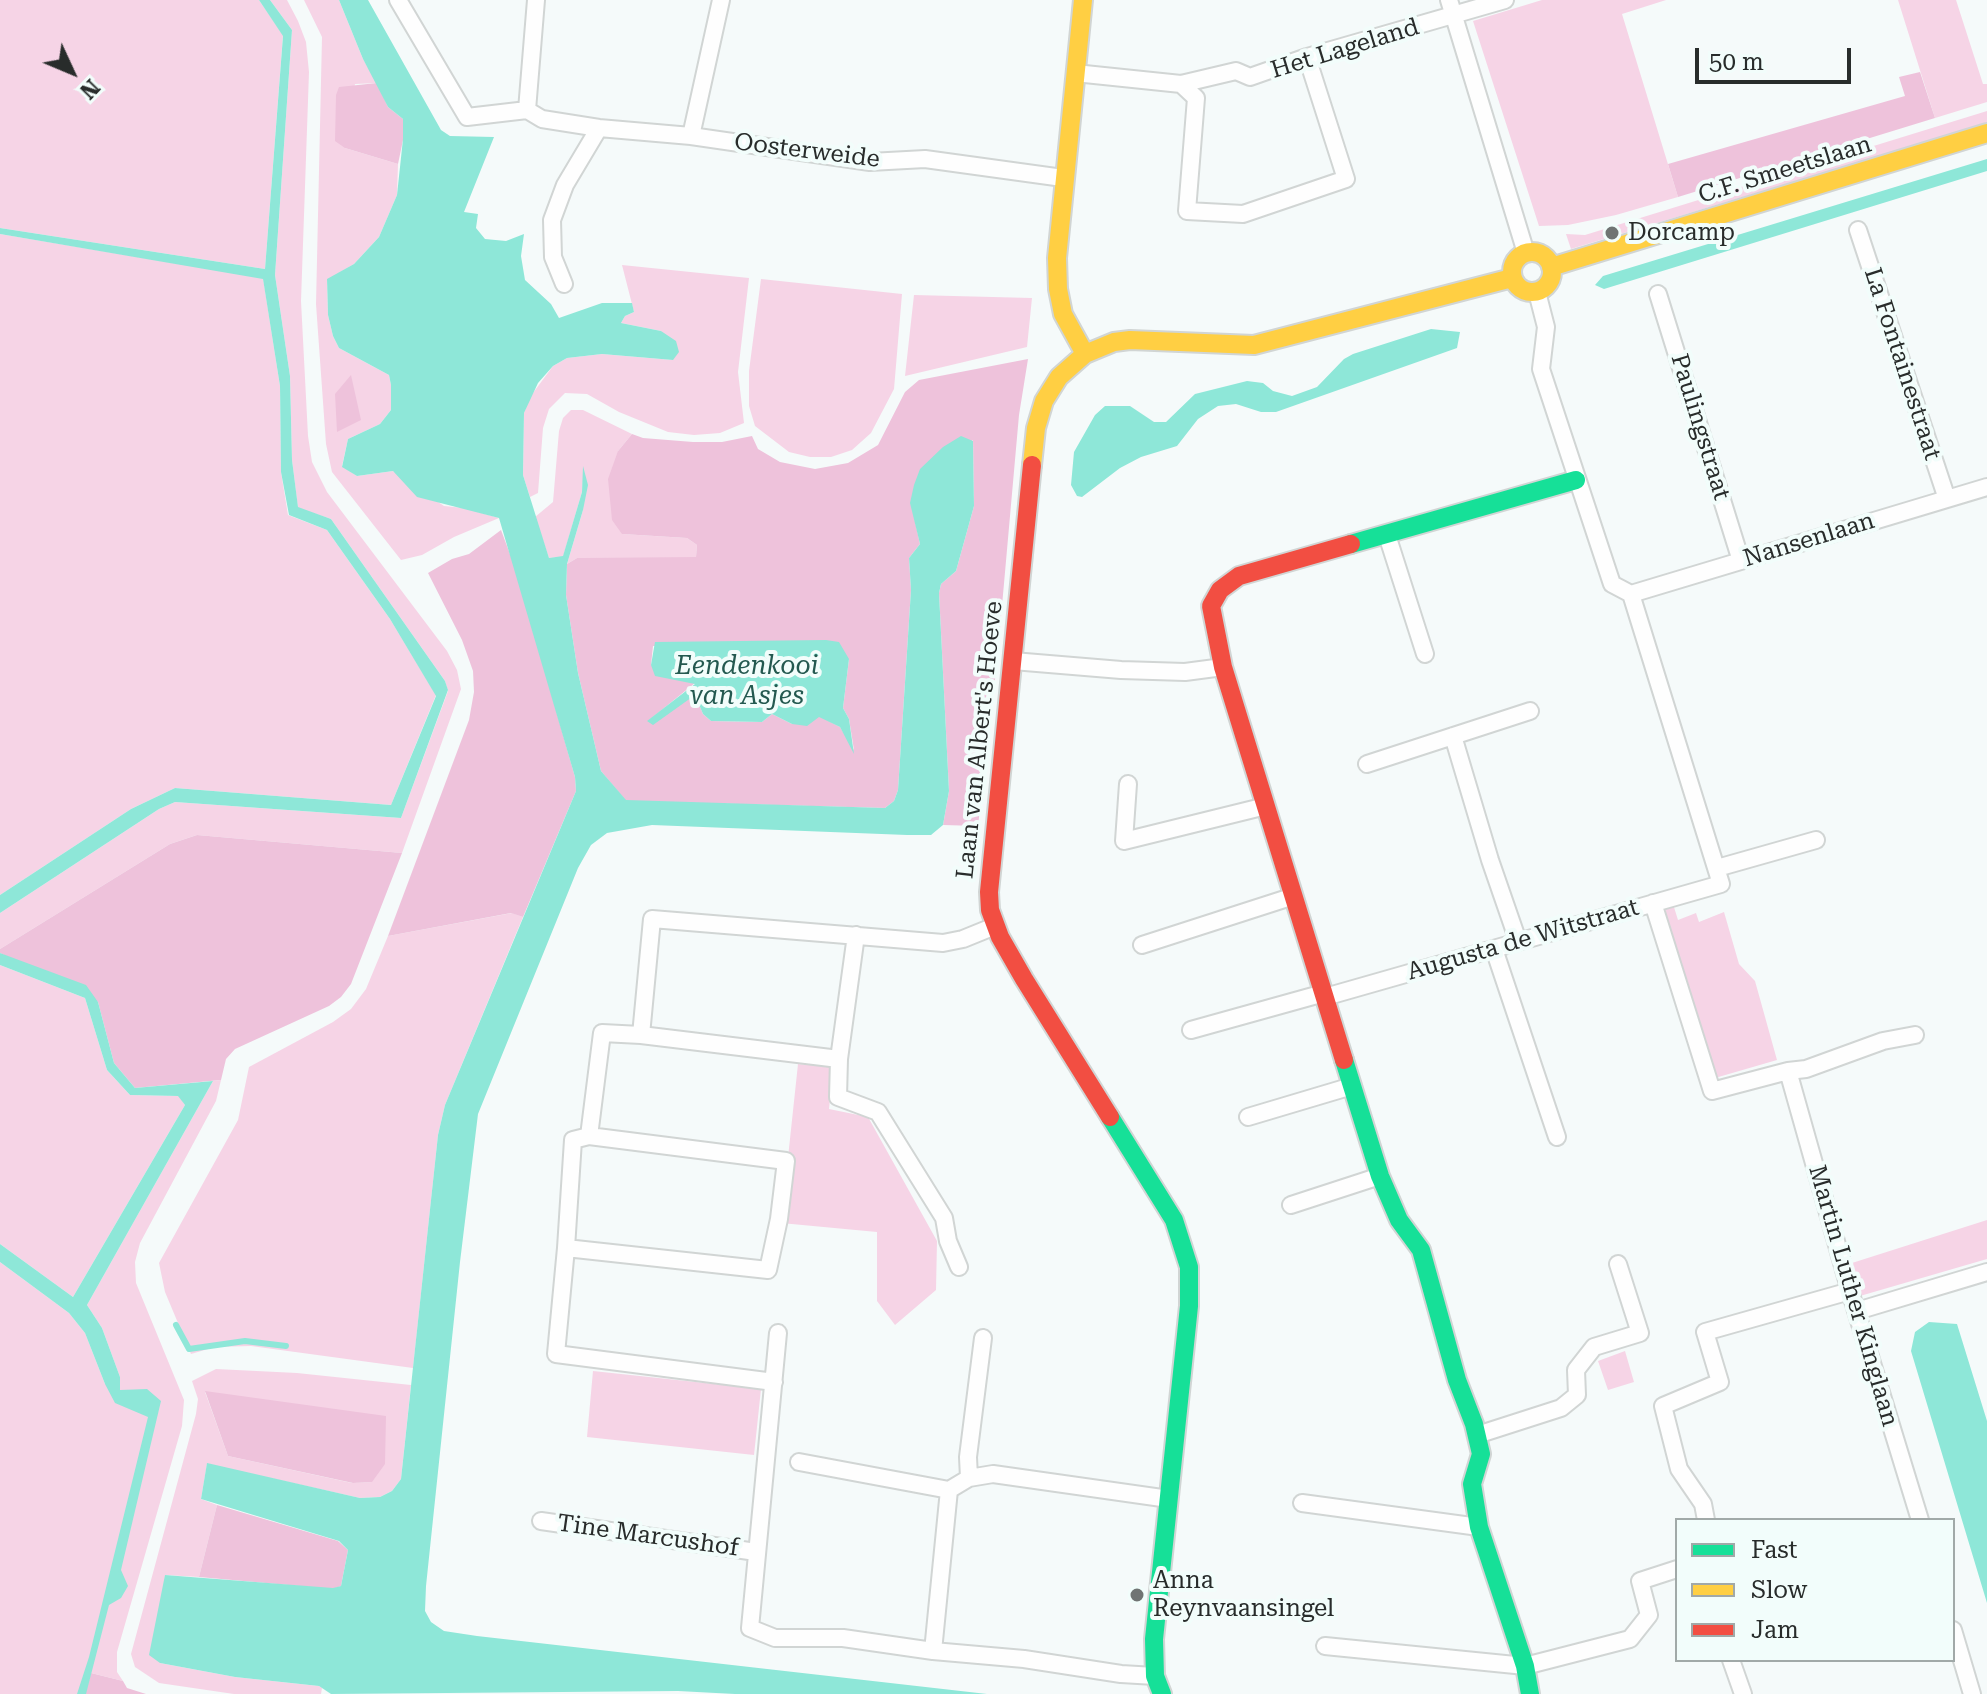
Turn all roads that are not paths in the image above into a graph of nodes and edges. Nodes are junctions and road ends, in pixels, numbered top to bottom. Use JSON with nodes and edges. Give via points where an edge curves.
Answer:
{"nodes":[{"id":1,"x":398,"y":0,"type":"edge"},
{"id":2,"x":536,"y":0,"type":"edge"},
{"id":3,"x":721,"y":0,"type":"edge"},
{"id":4,"x":1083,"y":0,"type":"edge"},
{"id":5,"x":1505,"y":0,"type":"edge"},
{"id":6,"x":1452,"y":8,"type":"edge"},
{"id":7,"x":1307,"y":57,"type":"junction"},
{"id":8,"x":1075,"y":73,"type":"junction"},
{"id":9,"x":1181,"y":84,"type":"junction"},
{"id":10,"x":527,"y":110,"type":"junction"},
{"id":11,"x":599,"y":128,"type":"junction"},
{"id":12,"x":1987,"y":133,"type":"edge"},
{"id":13,"x":691,"y":136,"type":"junction"},
{"id":14,"x":1063,"y":178,"type":"junction"},
{"id":15,"x":1858,"y":230,"type":"dead end"},
{"id":16,"x":1526,"y":253,"type":"junction"},
{"id":17,"x":1551,"y":267,"type":"junction"},
{"id":18,"x":1512,"y":278,"type":"junction"},
{"id":19,"x":564,"y":284,"type":"dead end"},
{"id":20,"x":1537,"y":292,"type":"junction"},
{"id":21,"x":1658,"y":294,"type":"dead end"},
{"id":22,"x":1085,"y":354,"type":"junction"},
{"id":23,"x":1576,"y":480,"type":"junction"},
{"id":24,"x":1987,"y":487,"type":"edge"},
{"id":25,"x":1947,"y":499,"type":"junction"},
{"id":26,"x":1387,"y":535,"type":"junction"},
{"id":27,"x":1741,"y":561,"type":"junction"},
{"id":28,"x":1631,"y":594,"type":"junction"},
{"id":29,"x":1425,"y":654,"type":"dead end"},
{"id":30,"x":1013,"y":661,"type":"junction"},
{"id":31,"x":1223,"y":667,"type":"junction"},
{"id":32,"x":1530,"y":711,"type":"dead end"},
{"id":33,"x":1453,"y":736,"type":"junction"},
{"id":34,"x":1367,"y":764,"type":"dead end"},
{"id":35,"x":1128,"y":784,"type":"dead end"},
{"id":36,"x":1266,"y":806,"type":"junction"},
{"id":37,"x":1816,"y":840,"type":"dead end"},
{"id":38,"x":1719,"y":876,"type":"junction"},
{"id":39,"x":1294,"y":896,"type":"junction"},
{"id":40,"x":1653,"y":903,"type":"junction"},
{"id":41,"x":995,"y":926,"type":"junction"},
{"id":42,"x":856,"y":935,"type":"junction"},
{"id":43,"x":1518,"y":941,"type":"junction"},
{"id":44,"x":1142,"y":945,"type":"dead end"},
{"id":45,"x":1494,"y":949,"type":"junction"},
{"id":46,"x":1324,"y":995,"type":"junction"},
{"id":47,"x":1191,"y":1030,"type":"dead end"},
{"id":48,"x":641,"y":1035,"type":"junction"},
{"id":49,"x":1915,"y":1035,"type":"dead end"},
{"id":50,"x":839,"y":1059,"type":"junction"},
{"id":51,"x":1788,"y":1071,"type":"junction"},
{"id":52,"x":1352,"y":1086,"type":"junction"},
{"id":53,"x":1248,"y":1117,"type":"dead end"},
{"id":54,"x":589,"y":1136,"type":"junction"},
{"id":55,"x":1557,"y":1137,"type":"dead end"},
{"id":56,"x":1380,"y":1176,"type":"junction"},
{"id":57,"x":1291,"y":1205,"type":"dead end"},
{"id":58,"x":566,"y":1248,"type":"junction"},
{"id":59,"x":1618,"y":1264,"type":"dead end"},
{"id":60,"x":959,"y":1267,"type":"dead end"},
{"id":61,"x":1987,"y":1272,"type":"edge"},
{"id":62,"x":1850,"y":1291,"type":"junction"},
{"id":63,"x":1857,"y":1311,"type":"junction"},
{"id":64,"x":778,"y":1333,"type":"dead end"},
{"id":65,"x":983,"y":1338,"type":"dead end"},
{"id":66,"x":774,"y":1382,"type":"junction"},
{"id":67,"x":1477,"y":1435,"type":"junction"},
{"id":68,"x":799,"y":1462,"type":"dead end"},
{"id":69,"x":969,"y":1478,"type":"junction"},
{"id":70,"x":949,"y":1490,"type":"junction"},
{"id":71,"x":1169,"y":1499,"type":"junction"},
{"id":72,"x":1302,"y":1503,"type":"dead end"},
{"id":73,"x":1706,"y":1518,"type":"edge"},
{"id":74,"x":1917,"y":1518,"type":"edge"},
{"id":75,"x":541,"y":1521,"type":"dead end"},
{"id":76,"x":1479,"y":1527,"type":"junction"},
{"id":77,"x":756,"y":1552,"type":"junction"},
{"id":78,"x":1675,"y":1570,"type":"edge"},
{"id":79,"x":1955,"y":1637,"type":"edge"},
{"id":80,"x":1325,"y":1646,"type":"dead end"},
{"id":81,"x":933,"y":1651,"type":"junction"},
{"id":82,"x":1732,"y":1662,"type":"edge"},
{"id":83,"x":1525,"y":1666,"type":"junction"},
{"id":84,"x":1155,"y":1676,"type":"junction"},
{"id":85,"x":1162,"y":1694,"type":"edge"},
{"id":86,"x":1530,"y":1694,"type":"edge"},
{"id":87,"x":1743,"y":1694,"type":"edge"},
{"id":88,"x":1972,"y":1694,"type":"edge"}],
"edges":[{"from":1,"to":10,"type":"street","via":[[467,117]]},
{"from":2,"to":10,"type":"street"},
{"from":3,"to":13,"type":"street"},
{"from":4,"to":8,"type":"street"},
{"from":5,"to":6,"type":"street","name":"Het Lageland"},
{"from":6,"to":7,"type":"street","name":"Het Lageland"},
{"from":6,"to":16,"type":"street"},
{"from":7,"to":9,"type":"street","name":"Het Lageland","via":[[1250,77],[1236,71]]},
{"from":7,"to":9,"type":"street","via":[[1346,179],[1243,214],[1187,211],[1196,98]]},
{"from":8,"to":9,"type":"street"},
{"from":8,"to":14,"type":"street"},
{"from":10,"to":11,"type":"street","name":"Oosterweide","via":[[542,119]]},
{"from":11,"to":13,"type":"street","name":"Oosterweide"},
{"from":11,"to":19,"type":"street","via":[[565,185],[552,220],[553,257]]},
{"from":12,"to":17,"type":"street","name":"C.F. Smeetslaan"},
{"from":13,"to":14,"type":"street","name":"Oosterweide","via":[[870,162],[925,159]]},
{"from":14,"to":22,"type":"street","via":[[1057,258],[1060,300]]},
{"from":15,"to":25,"type":"street","name":"La Fontainestraat"},
{"from":16,"to":17,"type":"street","via":[[1544,256]]},
{"from":16,"to":18,"type":"street","via":[[1513,265]]},
{"from":17,"to":20,"type":"street","via":[[1551,280]]},
{"from":18,"to":20,"type":"street","via":[[1525,292]]},
{"from":18,"to":22,"type":"street","via":[[1254,345],[1130,340]]},
{"from":20,"to":23,"type":"street","via":[[1546,327],[1541,369]]},
{"from":21,"to":27,"type":"street","name":"Paulingstraat"},
{"from":22,"to":30,"type":"street","name":"Laan van Albert's Hoeve","via":[[1051,387],[1036,428]]},
{"from":23,"to":26,"type":"street"},
{"from":23,"to":28,"type":"street","via":[[1612,584]]},
{"from":24,"to":25,"type":"street","name":"Nansenlaan"},
{"from":25,"to":27,"type":"street","name":"Nansenlaan"},
{"from":26,"to":29,"type":"street"},
{"from":26,"to":31,"type":"street","via":[[1227,583],[1211,606]]},
{"from":27,"to":28,"type":"street","name":"Nansenlaan"},
{"from":28,"to":38,"type":"street"},
{"from":30,"to":31,"type":"street","via":[[1185,672]]},
{"from":30,"to":41,"type":"street","name":"Laan van Albert's Hoeve","via":[[989,892]]},
{"from":31,"to":36,"type":"street"},
{"from":32,"to":33,"type":"street"},
{"from":33,"to":34,"type":"street"},
{"from":33,"to":43,"type":"street"},
{"from":35,"to":36,"type":"street","via":[[1124,841]]},
{"from":36,"to":39,"type":"street"},
{"from":37,"to":38,"type":"street"},
{"from":38,"to":40,"type":"street","name":"Augusta de Witstraat"},
{"from":39,"to":44,"type":"street"},
{"from":39,"to":46,"type":"street"},
{"from":40,"to":43,"type":"street","name":"Augusta de Witstraat"},
{"from":40,"to":51,"type":"street","via":[[1712,1091]]},
{"from":41,"to":42,"type":"street","via":[[943,943]]},
{"from":41,"to":71,"type":"street","name":"Laan van Albert's Hoeve","via":[[1164,1202],[1184,1245],[1189,1306]]},
{"from":42,"to":48,"type":"street","via":[[652,919]]},
{"from":42,"to":50,"type":"street"},
{"from":43,"to":45,"type":"street","name":"Augusta de Witstraat"},
{"from":45,"to":46,"type":"street","name":"Augusta de Witstraat"},
{"from":45,"to":55,"type":"street"},
{"from":46,"to":47,"type":"street","name":"Augusta de Witstraat"},
{"from":46,"to":52,"type":"street"},
{"from":48,"to":50,"type":"street"},
{"from":48,"to":54,"type":"street","via":[[602,1033]]},
{"from":49,"to":51,"type":"street"},
{"from":50,"to":60,"type":"street","via":[[838,1097],[878,1112],[944,1218]]},
{"from":51,"to":62,"type":"street","name":"Martin Luther Kinglaan"},
{"from":52,"to":53,"type":"street"},
{"from":52,"to":56,"type":"street"},
{"from":54,"to":58,"type":"street","via":[[573,1140]]},
{"from":54,"to":58,"type":"street","via":[[786,1161],[779,1219],[768,1270]]},
{"from":56,"to":57,"type":"street"},
{"from":56,"to":67,"type":"street","via":[[1399,1220],[1421,1250]]},
{"from":58,"to":66,"type":"street","via":[[556,1354]]},
{"from":59,"to":67,"type":"street","via":[[1640,1333],[1594,1347],[1576,1370],[1577,1395],[1561,1408]]},
{"from":61,"to":63,"type":"street"},
{"from":62,"to":63,"type":"street","name":"Martin Luther Kinglaan"},
{"from":62,"to":73,"type":"street","via":[[1705,1332],[1720,1382],[1663,1406],[1679,1469],[1703,1504]]},
{"from":63,"to":74,"type":"street","name":"Martin Luther Kinglaan"},
{"from":64,"to":66,"type":"street"},
{"from":65,"to":69,"type":"street"},
{"from":66,"to":77,"type":"street"},
{"from":67,"to":76,"type":"street","via":[[1481,1454],[1472,1484]]},
{"from":68,"to":70,"type":"street"},
{"from":69,"to":70,"type":"street"},
{"from":69,"to":71,"type":"street","via":[[993,1474]]},
{"from":70,"to":81,"type":"street"},
{"from":71,"to":84,"type":"street","name":"Laan van Albert's Hoeve"},
{"from":72,"to":76,"type":"street"},
{"from":75,"to":77,"type":"street","name":"Tine Marcushof"},
{"from":76,"to":83,"type":"street"},
{"from":77,"to":81,"type":"street","via":[[750,1628],[775,1638],[843,1638]]},
{"from":78,"to":83,"type":"street","via":[[1640,1581],[1649,1615],[1630,1639]]},
{"from":79,"to":88,"type":"street"},
{"from":80,"to":83,"type":"street"},
{"from":81,"to":84,"type":"street"},
{"from":82,"to":87,"type":"street"},
{"from":83,"to":86,"type":"street"},
{"from":84,"to":85,"type":"street","name":"Laan van Albert's Hoeve"}]}
